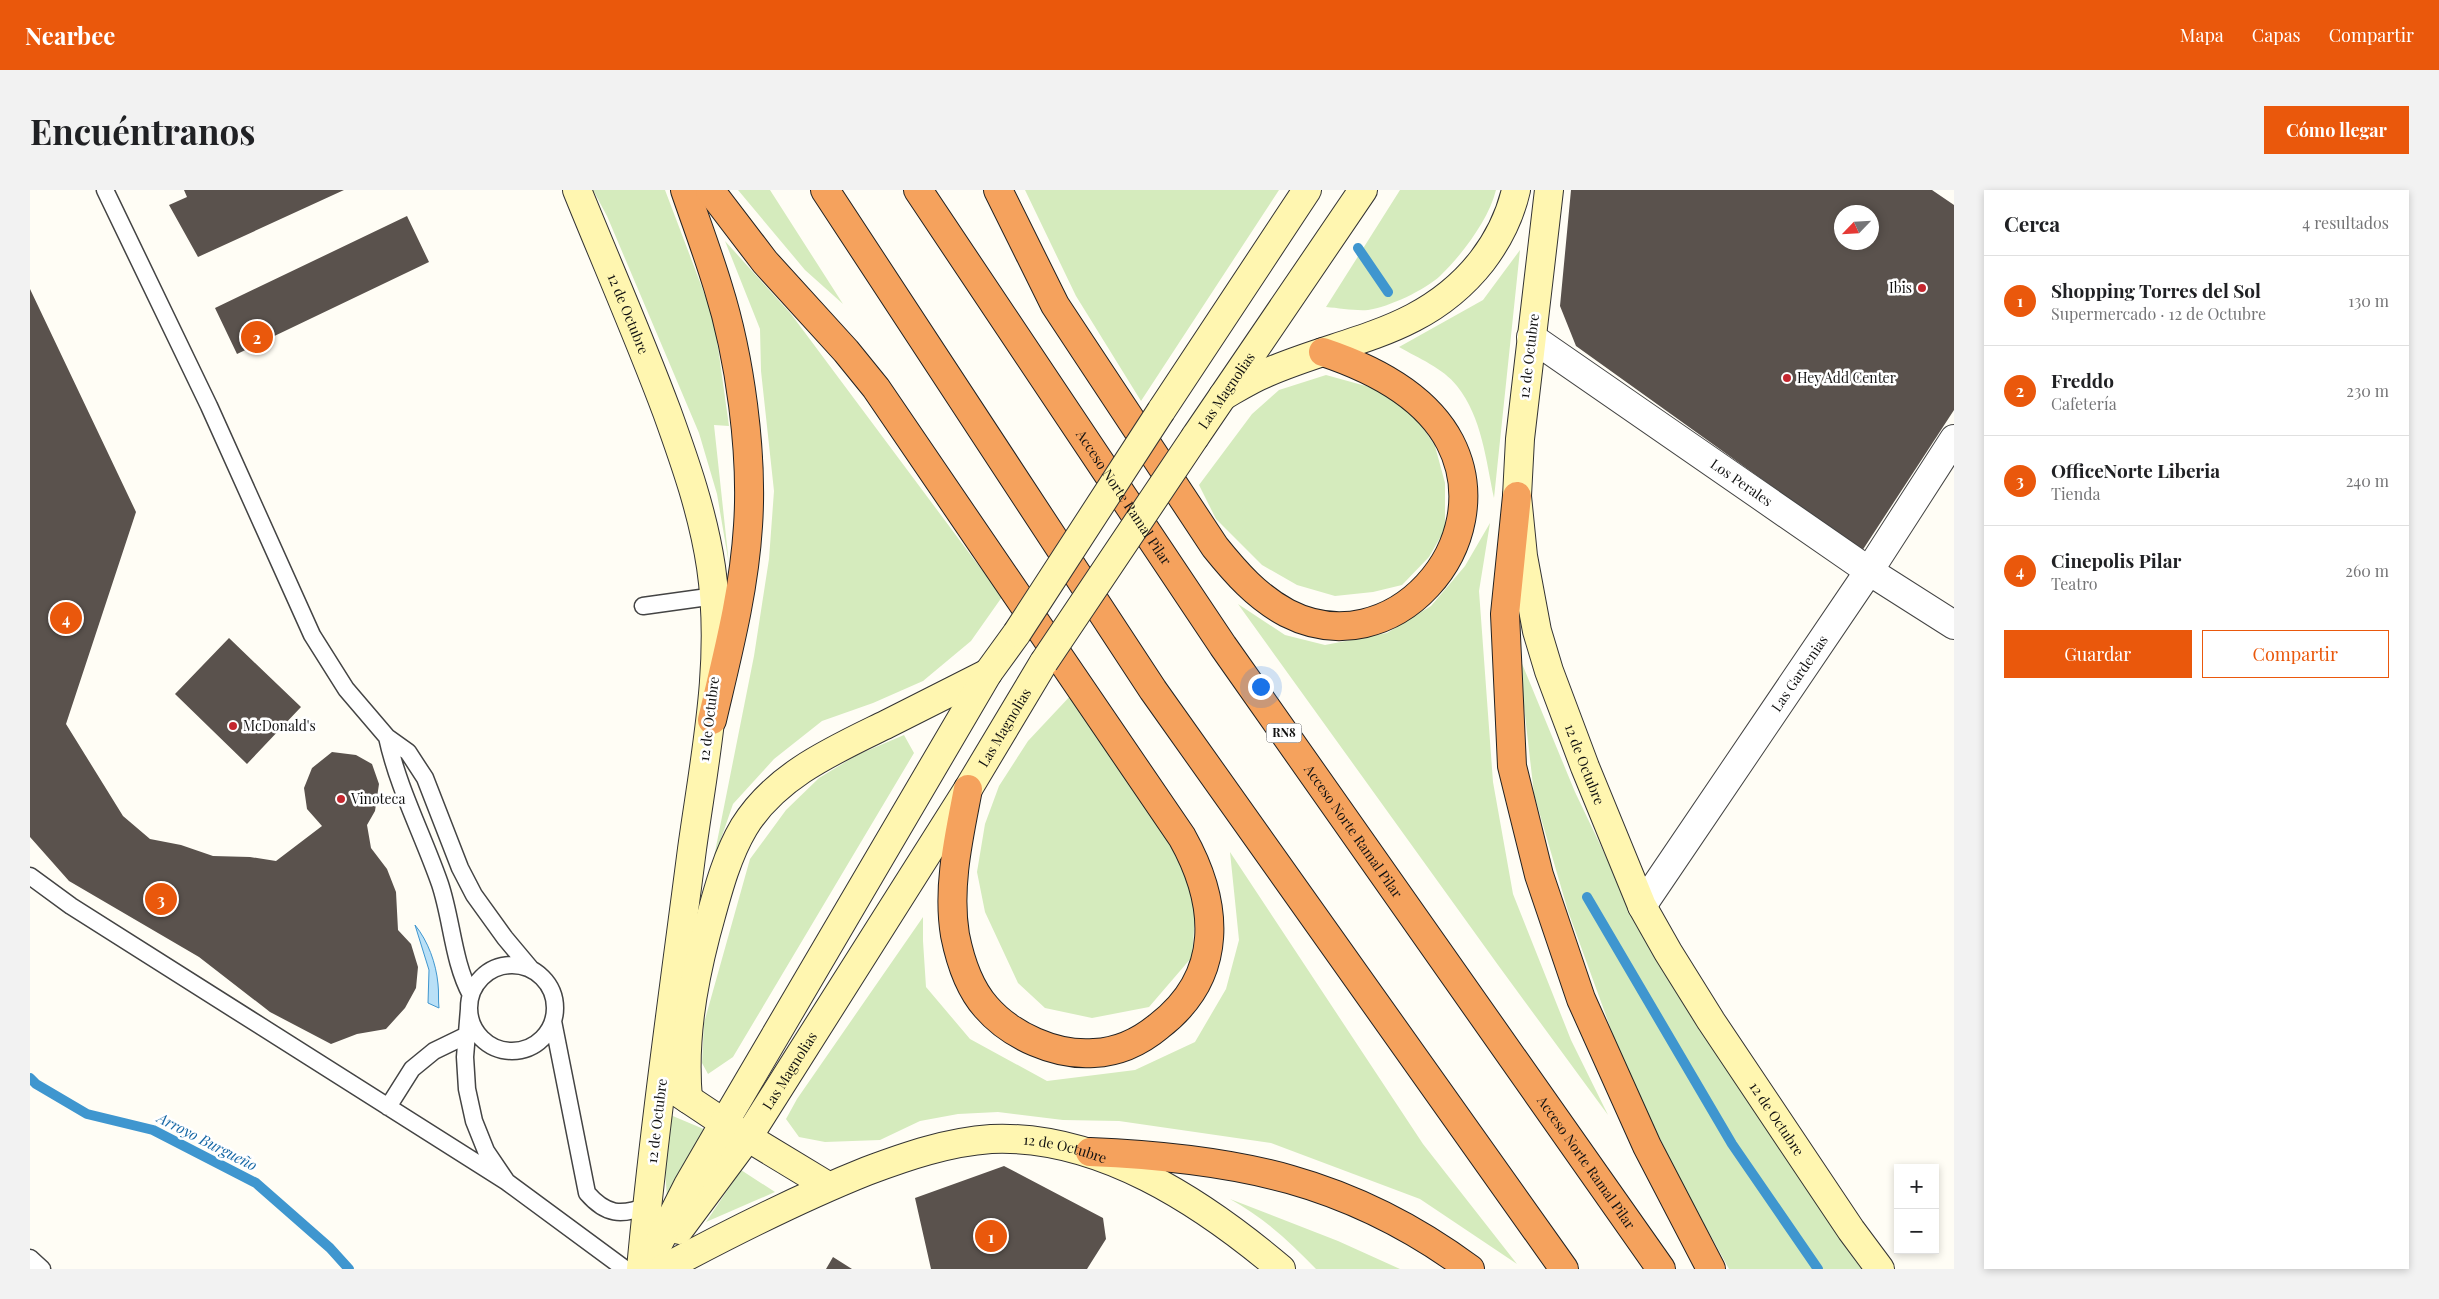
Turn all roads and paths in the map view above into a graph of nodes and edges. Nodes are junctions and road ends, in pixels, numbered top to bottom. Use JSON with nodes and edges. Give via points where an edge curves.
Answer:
{"nodes":[{"id":1,"x":105,"y":190,"type":"edge"},
{"id":2,"x":577,"y":190,"type":"edge"},
{"id":3,"x":685,"y":190,"type":"edge"},
{"id":4,"x":710,"y":190,"type":"edge"},
{"id":5,"x":825,"y":190,"type":"edge"},
{"id":6,"x":918,"y":190,"type":"edge"},
{"id":7,"x":998,"y":190,"type":"edge"},
{"id":8,"x":1307,"y":190,"type":"edge"},
{"id":9,"x":1363,"y":190,"type":"edge"},
{"id":10,"x":1516,"y":190,"type":"edge"},
{"id":11,"x":1549,"y":190,"type":"edge"},
{"id":12,"x":1531,"y":337,"type":"junction"},
{"id":13,"x":1323,"y":352,"type":"junction"},
{"id":14,"x":1223,"y":396,"type":"junction"},
{"id":15,"x":1954,"y":439,"type":"edge"},
{"id":16,"x":1517,"y":496,"type":"junction"},
{"id":17,"x":1869,"y":571,"type":"junction"},
{"id":18,"x":714,"y":596,"type":"junction"},
{"id":19,"x":643,"y":606,"type":"dead end"},
{"id":20,"x":1954,"y":626,"type":"edge"},
{"id":21,"x":988,"y":673,"type":"junction"},
{"id":22,"x":712,"y":720,"type":"junction"},
{"id":23,"x":387,"y":737,"type":"junction"},
{"id":24,"x":968,"y":789,"type":"junction"},
{"id":25,"x":30,"y":876,"type":"edge"},
{"id":26,"x":1642,"y":906,"type":"junction"},
{"id":27,"x":531,"y":969,"type":"junction"},
{"id":28,"x":470,"y":1002,"type":"junction"},
{"id":29,"x":553,"y":1021,"type":"junction"},
{"id":30,"x":467,"y":1035,"type":"junction"},
{"id":31,"x":661,"y":1081,"type":"junction"},
{"id":32,"x":688,"y":1099,"type":"junction"},
{"id":33,"x":388,"y":1106,"type":"junction"},
{"id":34,"x":724,"y":1123,"type":"junction"},
{"id":35,"x":748,"y":1137,"type":"junction"},
{"id":36,"x":1090,"y":1152,"type":"junction"},
{"id":37,"x":507,"y":1182,"type":"junction"},
{"id":38,"x":828,"y":1186,"type":"junction"},
{"id":39,"x":647,"y":1206,"type":"junction"},
{"id":40,"x":30,"y":1258,"type":"edge"},
{"id":41,"x":42,"y":1269,"type":"edge"},
{"id":42,"x":624,"y":1269,"type":"edge"},
{"id":43,"x":641,"y":1269,"type":"edge"},
{"id":44,"x":648,"y":1269,"type":"edge"},
{"id":45,"x":663,"y":1269,"type":"edge"},
{"id":46,"x":1281,"y":1269,"type":"edge"},
{"id":47,"x":1470,"y":1269,"type":"edge"},
{"id":48,"x":1564,"y":1269,"type":"edge"},
{"id":49,"x":1661,"y":1269,"type":"edge"},
{"id":50,"x":1711,"y":1269,"type":"edge"},
{"id":51,"x":1880,"y":1269,"type":"edge"}],
"edges":[{"from":1,"to":23,"type":"lane","via":[[209,406],[312,635],[346,689]]},
{"from":2,"to":18,"type":"main road","name":"12 de Octubre","via":[[681,451],[696,497]]},
{"from":3,"to":22,"type":"highway","via":[[728,327],[743,414],[749,490],[743,578]]},
{"from":4,"to":24,"type":"highway","via":[[765,262],[876,388],[1186,843],[1203,883],[1209,923],[1208,942],[1201,974],[1170,1018],[1126,1046],[1078,1053],[1027,1038],[1000,1021],[986,1007],[975,992],[960,954],[953,912],[956,855]]},
{"from":5,"to":48,"type":"highway","via":[[1153,690]]},
{"from":6,"to":49,"type":"highway","name":"Acceso Norte Ramal Pilar","number":"RN8","via":[[1223,646]]},
{"from":7,"to":13,"type":"highway","via":[[1055,305],[1231,567],[1260,596],[1289,614],[1319,623],[1353,624],[1395,612],[1434,579],[1460,532],[1463,495],[1454,450],[1434,419],[1419,404],[1370,369]]},
{"from":8,"to":21,"type":"main road","name":"Las Magnolias","bridge":true},
{"from":9,"to":14,"type":"main road","name":"Las Magnolias"},
{"from":10,"to":13,"type":"main road","via":[[1497,238],[1450,296],[1389,329]]},
{"from":11,"to":12,"type":"main road","name":"12 de Octubre"},
{"from":12,"to":16,"type":"main road","name":"12 de Octubre"},
{"from":12,"to":17,"type":"street","name":"Los Perales"},
{"from":13,"to":14,"type":"main road","via":[[1266,373]]},
{"from":14,"to":24,"type":"main road","name":"Las Magnolias","bridge":true,"via":[[1044,662]]},
{"from":15,"to":17,"type":"street","name":"Las Gardenias"},
{"from":16,"to":26,"type":"main road","name":"12 de Octubre","via":[[1523,556],[1544,655],[1584,767]]},
{"from":16,"to":50,"type":"highway","via":[[1505,614],[1512,766],[1539,875],[1581,999],[1648,1146]]},
{"from":17,"to":20,"type":"street","name":"Los Perales"},
{"from":17,"to":26,"type":"street","name":"Las Gardenias"},
{"from":18,"to":19,"type":"lane"},
{"from":18,"to":22,"type":"main road","name":"12 de Octubre","via":[[716,660]]},
{"from":21,"to":32,"type":"main road","via":[[814,761],[773,791],[750,819],[725,870],[696,973],[687,1028]]},
{"from":21,"to":34,"type":"main road","name":"Las Magnolias"},
{"from":22,"to":31,"type":"main road","name":"12 de Octubre","via":[[700,787]]},
{"from":23,"to":27,"type":"lane","via":[[408,752],[425,778],[474,895]]},
{"from":23,"to":28,"type":"lane","via":[[392,763],[440,886]]},
{"from":24,"to":35,"type":"main road","name":"Las Magnolias"},
{"from":25,"to":33,"type":"lane","via":[[71,906]]},
{"from":26,"to":51,"type":"main road","name":"12 de Octubre","via":[[1711,1021]]},
{"from":27,"to":28,"type":"lane","via":[[512,965],[492,969],[483,976]]},
{"from":27,"to":29,"type":"lane","via":[[551,991],[555,1011]]},
{"from":28,"to":29,"type":"lane","via":[[472,1024],[478,1034],[486,1043],[507,1051],[531,1047],[548,1032]]},
{"from":28,"to":30,"type":"lane"},
{"from":29,"to":39,"type":"lane","via":[[587,1193],[596,1203],[612,1212],[631,1212]]},
{"from":30,"to":33,"type":"lane","via":[[434,1051],[412,1069]]},
{"from":30,"to":37,"type":"lane","via":[[467,1089],[474,1121],[486,1151]]},
{"from":31,"to":32,"type":"main road"},
{"from":31,"to":39,"type":"main road","name":"12 de Octubre"},
{"from":32,"to":34,"type":"main road"},
{"from":33,"to":37,"type":"lane"},
{"from":34,"to":35,"type":"main road"},
{"from":34,"to":44,"type":"main road","name":"Las Magnolias","via":[[688,1185]]},
{"from":35,"to":38,"type":"main road"},
{"from":35,"to":44,"type":"main road","name":"Las Magnolias"},
{"from":36,"to":38,"type":"main road","name":"12 de Octubre","via":[[991,1139],[934,1148]]},
{"from":36,"to":46,"type":"main road","name":"12 de Octubre","via":[[1131,1169],[1222,1222]]},
{"from":36,"to":47,"type":"highway","via":[[1155,1154],[1238,1166],[1314,1185],[1412,1231]]},
{"from":37,"to":42,"type":"lane"},
{"from":38,"to":45,"type":"main road","name":"12 de Octubre"},
{"from":39,"to":43,"type":"main road","name":"12 de Octubre"},
{"from":40,"to":41,"type":"lane"}]}
